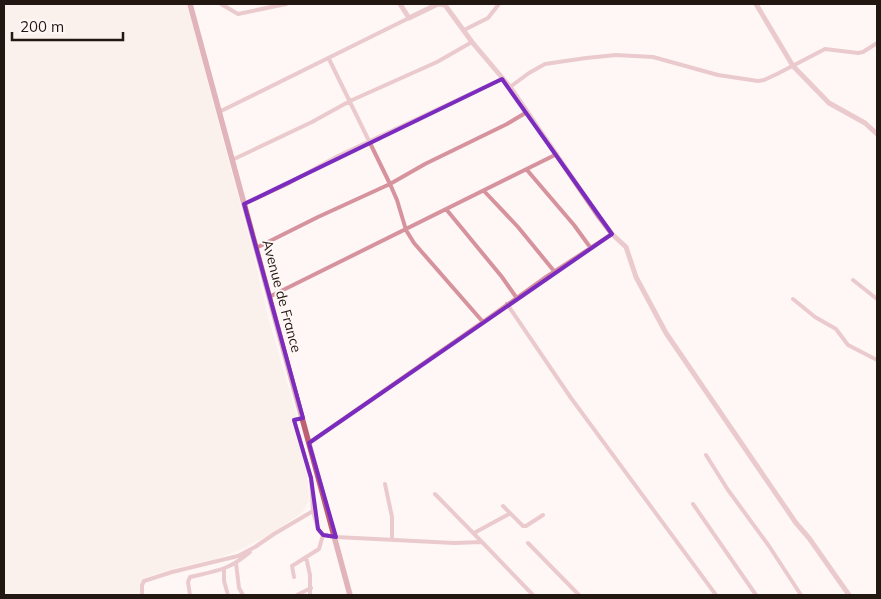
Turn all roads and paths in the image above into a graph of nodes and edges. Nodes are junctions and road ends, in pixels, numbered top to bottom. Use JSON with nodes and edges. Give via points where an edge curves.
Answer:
{"nodes":[{"id":1,"x":190,"y":4,"type":"edge"},
{"id":2,"x":221,"y":4,"type":"edge"},
{"id":3,"x":286,"y":4,"type":"edge"},
{"id":4,"x":400,"y":4,"type":"edge"},
{"id":5,"x":499,"y":4,"type":"edge"},
{"id":6,"x":756,"y":4,"type":"edge"},
{"id":7,"x":409,"y":18,"type":"junction"},
{"id":8,"x":464,"y":30,"type":"junction"},
{"id":9,"x":472,"y":42,"type":"junction"},
{"id":10,"x":877,"y":43,"type":"edge"},
{"id":11,"x":329,"y":59,"type":"junction"},
{"id":12,"x":793,"y":66,"type":"junction"},
{"id":13,"x":502,"y":78,"type":"junction"},
{"id":14,"x":510,"y":87,"type":"junction"},
{"id":15,"x":350,"y":101,"type":"junction"},
{"id":16,"x":219,"y":112,"type":"junction"},
{"id":17,"x":527,"y":112,"type":"junction"},
{"id":18,"x":877,"y":134,"type":"edge"},
{"id":19,"x":369,"y":142,"type":"junction"},
{"id":20,"x":557,"y":154,"type":"junction"},
{"id":21,"x":232,"y":160,"type":"junction"},
{"id":22,"x":528,"y":170,"type":"junction"},
{"id":23,"x":390,"y":184,"type":"junction"},
{"id":24,"x":484,"y":191,"type":"junction"},
{"id":25,"x":244,"y":204,"type":"junction"},
{"id":26,"x":446,"y":209,"type":"junction"},
{"id":27,"x":406,"y":230,"type":"junction"},
{"id":28,"x":612,"y":234,"type":"junction"},
{"id":29,"x":590,"y":247,"type":"junction"},
{"id":30,"x":256,"y":248,"type":"junction"},
{"id":31,"x":554,"y":271,"type":"junction"},
{"id":32,"x":853,"y":280,"type":"dead end"},
{"id":33,"x":269,"y":297,"type":"junction"},
{"id":34,"x":516,"y":297,"type":"junction"},
{"id":35,"x":877,"y":298,"type":"edge"},
{"id":36,"x":793,"y":299,"type":"dead end"},
{"id":37,"x":507,"y":304,"type":"junction"},
{"id":38,"x":483,"y":322,"type":"junction"},
{"id":39,"x":877,"y":360,"type":"edge"},
{"id":40,"x":303,"y":418,"type":"junction"},
{"id":41,"x":309,"y":443,"type":"junction"},
{"id":42,"x":706,"y":455,"type":"dead end"},
{"id":43,"x":385,"y":484,"type":"dead end"},
{"id":44,"x":435,"y":494,"type":"dead end"},
{"id":45,"x":693,"y":504,"type":"dead end"},
{"id":46,"x":503,"y":506,"type":"dead end"},
{"id":47,"x":313,"y":512,"type":"junction"},
{"id":48,"x":509,"y":514,"type":"junction"},
{"id":49,"x":543,"y":515,"type":"dead end"},
{"id":50,"x":474,"y":533,"type":"junction"},
{"id":51,"x":322,"y":535,"type":"junction"},
{"id":52,"x":336,"y":537,"type":"junction"},
{"id":53,"x":392,"y":540,"type":"junction"},
{"id":54,"x":482,"y":542,"type":"junction"},
{"id":55,"x":528,"y":543,"type":"dead end"},
{"id":56,"x":255,"y":547,"type":"junction"},
{"id":57,"x":306,"y":557,"type":"junction"},
{"id":58,"x":236,"y":563,"type":"junction"},
{"id":59,"x":224,"y":570,"type":"junction"},
{"id":60,"x":294,"y":577,"type":"dead end"},
{"id":61,"x":311,"y":588,"type":"junction"},
{"id":62,"x":142,"y":595,"type":"edge"},
{"id":63,"x":190,"y":595,"type":"edge"},
{"id":64,"x":228,"y":595,"type":"edge"},
{"id":65,"x":244,"y":595,"type":"edge"},
{"id":66,"x":297,"y":595,"type":"edge"},
{"id":67,"x":310,"y":595,"type":"edge"},
{"id":68,"x":350,"y":595,"type":"edge"},
{"id":69,"x":533,"y":595,"type":"edge"},
{"id":70,"x":579,"y":595,"type":"edge"},
{"id":71,"x":716,"y":595,"type":"edge"},
{"id":72,"x":756,"y":595,"type":"edge"},
{"id":73,"x":801,"y":595,"type":"edge"},
{"id":74,"x":849,"y":595,"type":"edge"}],
"edges":[{"from":1,"to":16,"type":"main road","name":"Avenue de France"},
{"from":2,"to":3,"type":"street","via":[[240,14]]},
{"from":4,"to":7,"type":"street"},
{"from":5,"to":8,"type":"street","via":[[488,18]]},
{"from":6,"to":12,"type":"street"},
{"from":7,"to":8,"type":"street","via":[[442,4]]},
{"from":7,"to":11,"type":"street"},
{"from":8,"to":9,"type":"street"},
{"from":9,"to":13,"type":"street"},
{"from":9,"to":15,"type":"street","via":[[437,62]]},
{"from":10,"to":12,"type":"street","via":[[858,53],[825,49]]},
{"from":11,"to":15,"type":"street"},
{"from":11,"to":16,"type":"street"},
{"from":12,"to":14,"type":"street","via":[[758,81],[718,75],[653,57],[614,56],[545,64]]},
{"from":12,"to":18,"type":"street","via":[[829,103],[865,123]]},
{"from":13,"to":14,"type":"street"},
{"from":13,"to":19,"type":"street"},
{"from":14,"to":17,"type":"street"},
{"from":15,"to":19,"type":"street"},
{"from":15,"to":21,"type":"street"},
{"from":16,"to":21,"type":"main road","name":"Avenue de France"},
{"from":17,"to":20,"type":"street"},
{"from":17,"to":23,"type":"street"},
{"from":19,"to":23,"type":"street"},
{"from":19,"to":25,"type":"street"},
{"from":20,"to":22,"type":"street"},
{"from":20,"to":28,"type":"street"},
{"from":21,"to":25,"type":"main road","name":"Avenue de France"},
{"from":22,"to":24,"type":"street"},
{"from":22,"to":29,"type":"street"},
{"from":23,"to":27,"type":"street"},
{"from":23,"to":30,"type":"street"},
{"from":24,"to":26,"type":"street"},
{"from":24,"to":31,"type":"street"},
{"from":25,"to":30,"type":"main road","name":"Avenue de France"},
{"from":26,"to":27,"type":"street"},
{"from":26,"to":34,"type":"street"},
{"from":27,"to":33,"type":"street"},
{"from":27,"to":38,"type":"street"},
{"from":28,"to":29,"type":"street"},
{"from":28,"to":74,"type":"street","via":[[626,247],[636,277],[666,333]]},
{"from":29,"to":31,"type":"street"},
{"from":30,"to":33,"type":"main road","name":"Avenue de France"},
{"from":31,"to":34,"type":"street"},
{"from":32,"to":35,"type":"street"},
{"from":33,"to":40,"type":"main road","name":"Avenue de France"},
{"from":34,"to":37,"type":"street"},
{"from":36,"to":39,"type":"street","via":[[815,318],[836,329],[848,345]]},
{"from":37,"to":38,"type":"street"},
{"from":37,"to":71,"type":"street","via":[[571,398]]},
{"from":38,"to":41,"type":"street"},
{"from":40,"to":41,"type":"main road","name":"Avenue de France"},
{"from":40,"to":47,"type":"street","via":[[294,420],[311,478]]},
{"from":41,"to":52,"type":"main road","name":"Avenue de France"},
{"from":42,"to":73,"type":"street"},
{"from":43,"to":53,"type":"street","via":[[392,517]]},
{"from":44,"to":50,"type":"street"},
{"from":45,"to":72,"type":"street"},
{"from":46,"to":48,"type":"street"},
{"from":47,"to":51,"type":"street"},
{"from":47,"to":56,"type":"street"},
{"from":48,"to":49,"type":"street","via":[[524,527]]},
{"from":48,"to":50,"type":"street"},
{"from":50,"to":54,"type":"street"},
{"from":51,"to":52,"type":"street"},
{"from":51,"to":57,"type":"street","via":[[319,548]]},
{"from":52,"to":53,"type":"street"},
{"from":52,"to":68,"type":"main road","name":"Avenue de France"},
{"from":53,"to":54,"type":"street"},
{"from":54,"to":69,"type":"street"},
{"from":55,"to":70,"type":"street"},
{"from":56,"to":58,"type":"street"},
{"from":56,"to":62,"type":"street","via":[[238,556],[144,581]]},
{"from":57,"to":60,"type":"street","via":[[292,566]]},
{"from":57,"to":61,"type":"street"},
{"from":58,"to":59,"type":"street"},
{"from":58,"to":65,"type":"street","via":[[239,588]]},
{"from":59,"to":63,"type":"street","via":[[188,579]]},
{"from":59,"to":64,"type":"street"},
{"from":61,"to":66,"type":"street"},
{"from":61,"to":67,"type":"street"}]}
